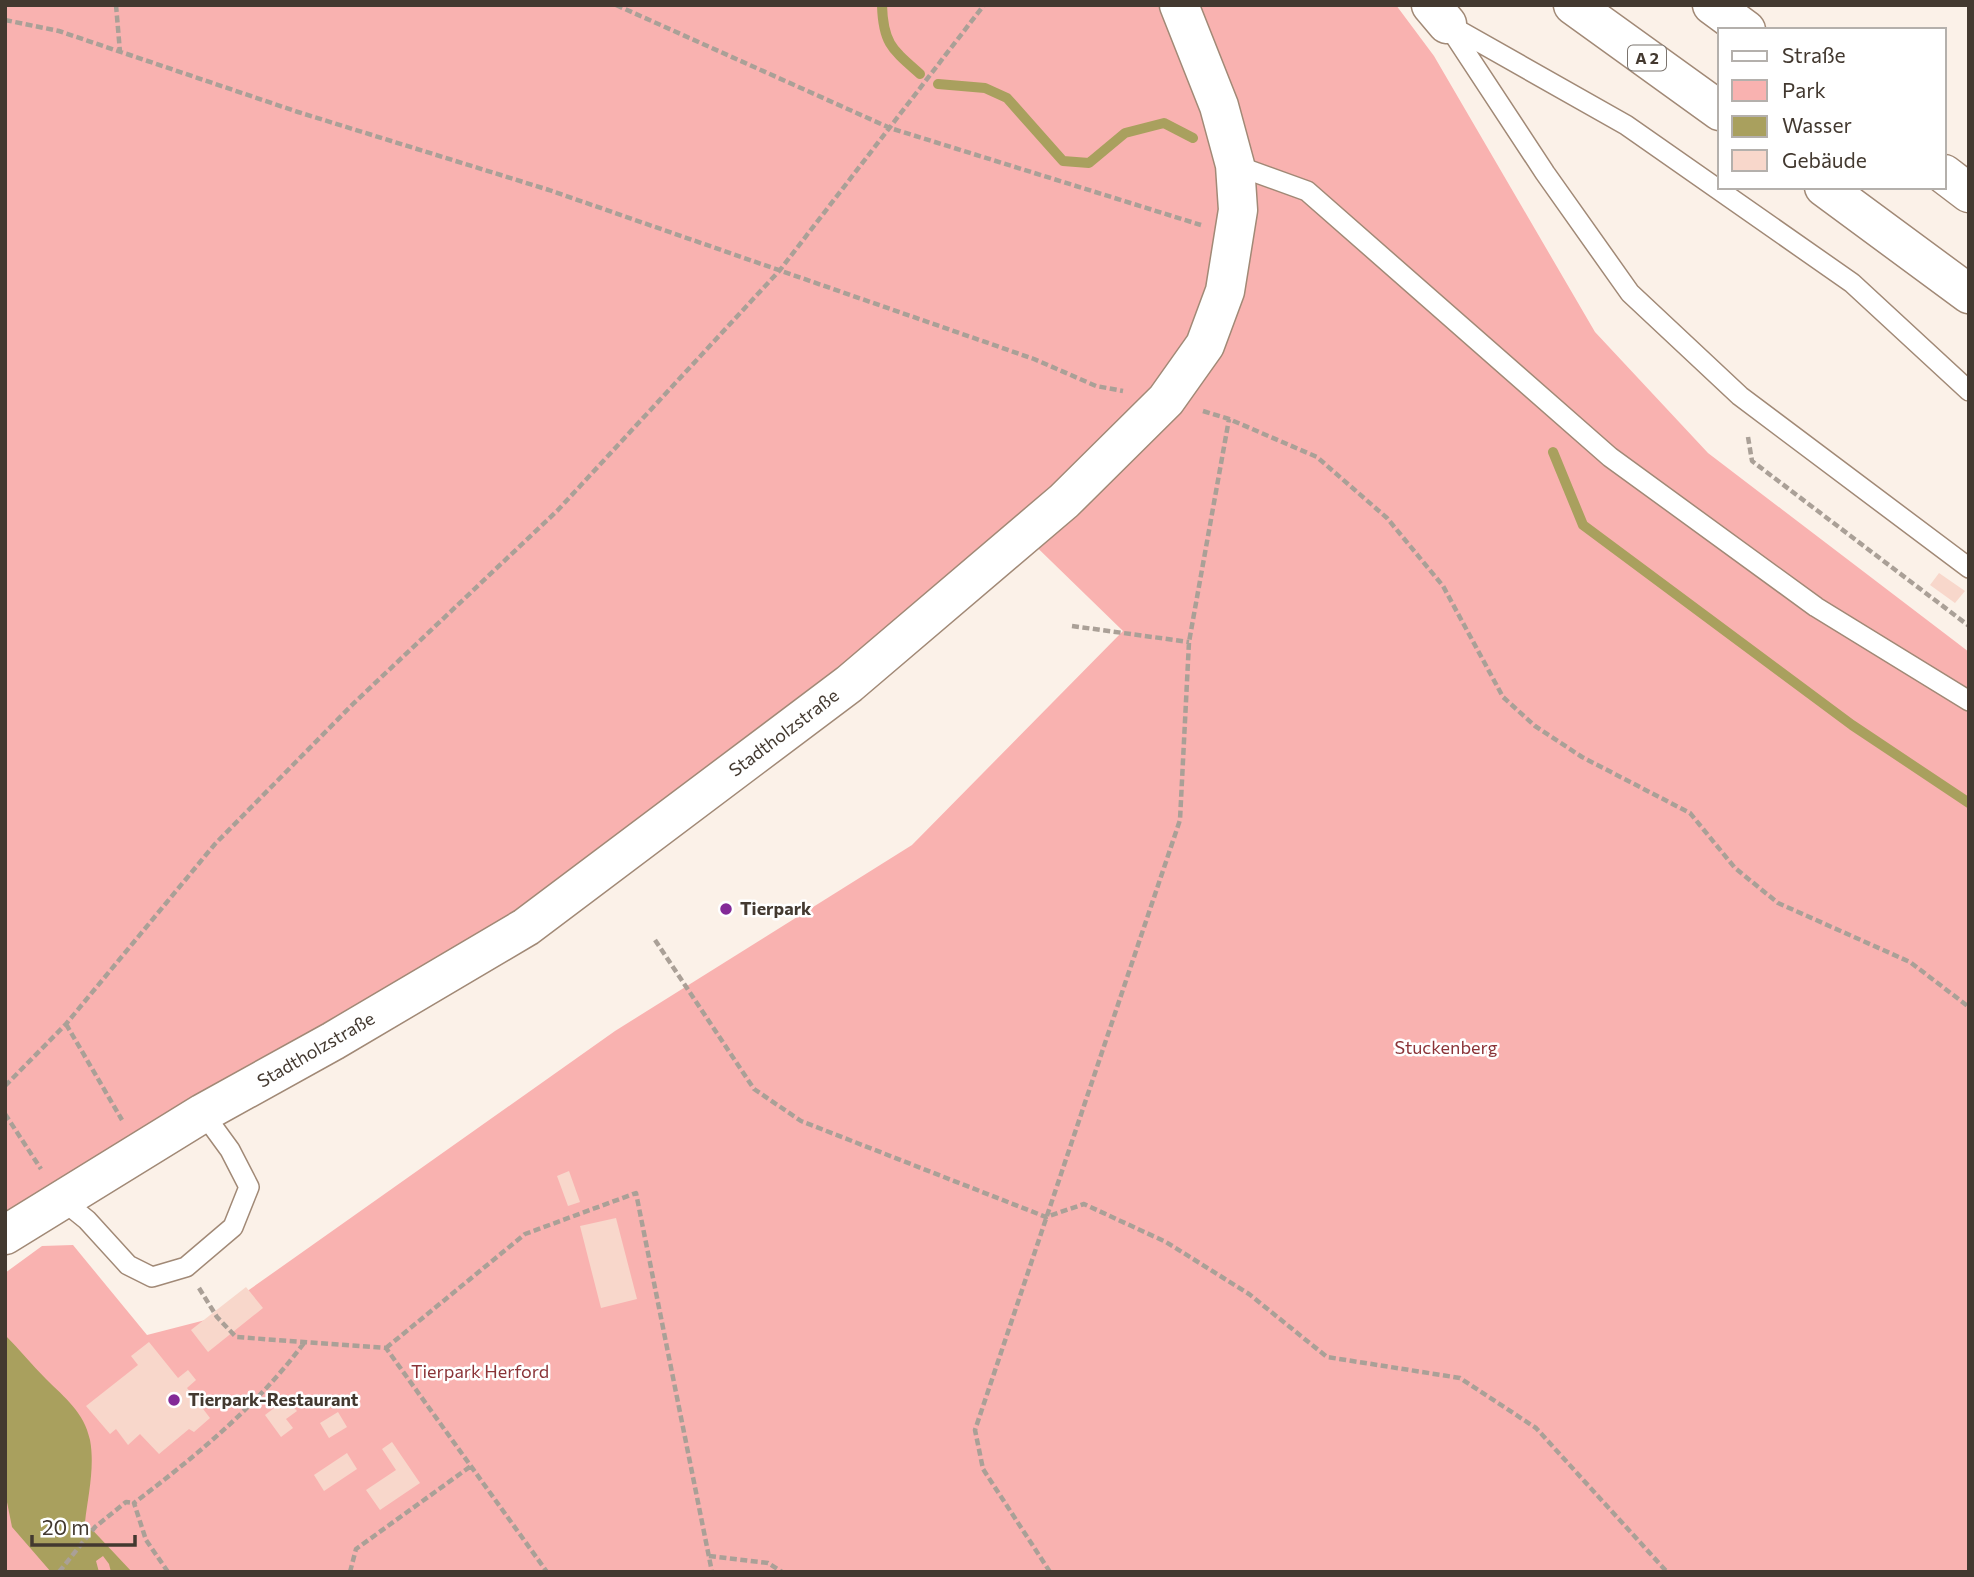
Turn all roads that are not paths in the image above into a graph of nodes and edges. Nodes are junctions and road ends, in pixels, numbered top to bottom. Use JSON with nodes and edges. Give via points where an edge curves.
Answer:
{"nodes":[{"id":1,"x":1179,"y":5,"type":"edge"},
{"id":2,"x":1573,"y":5,"type":"edge"},
{"id":3,"x":1712,"y":5,"type":"edge"},
{"id":4,"x":1439,"y":15,"type":"edge"},
{"id":5,"x":1743,"y":28,"type":"edge"},
{"id":6,"x":1718,"y":110,"type":"edge"},
{"id":7,"x":1235,"y":165,"type":"junction"},
{"id":8,"x":1946,"y":176,"type":"edge"},
{"id":9,"x":1827,"y":189,"type":"edge"},
{"id":10,"x":1969,"y":193,"type":"edge"},
{"id":11,"x":1969,"y":294,"type":"edge"},
{"id":12,"x":1969,"y":391,"type":"edge"},
{"id":13,"x":1969,"y":568,"type":"edge"},
{"id":14,"x":1969,"y":701,"type":"edge"},
{"id":15,"x":202,"y":1113,"type":"junction"},
{"id":16,"x":61,"y":1199,"type":"junction"},
{"id":17,"x":5,"y":1234,"type":"edge"}],
"edges":[{"from":1,"to":7,"type":"main road","name":"Stadtholzstraße","via":[[1219,106]]},
{"from":2,"to":6,"type":"main road","number":"A 2"},
{"from":3,"to":5,"type":"main road"},
{"from":4,"to":12,"type":"lane","via":[[1626,125],[1852,283]]},
{"from":4,"to":13,"type":"lane","via":[[1630,293],[1740,396]]},
{"from":7,"to":14,"type":"lane","via":[[1307,191],[1610,457],[1816,607]]},
{"from":7,"to":15,"type":"main road","name":"Stadtholzstraße","via":[[1235,236],[1225,291],[1205,345],[1166,400],[1064,501],[849,684],[526,927]]},
{"from":8,"to":10,"type":"main road"},
{"from":9,"to":11,"type":"main road"},
{"from":15,"to":16,"type":"main road","name":"Stadtholzstraße"},
{"from":15,"to":16,"type":"lane","via":[[230,1150],[248,1187],[233,1227],[186,1267],[152,1277],[128,1265]]},
{"from":16,"to":17,"type":"main road","name":"Stadtholzstraße"}]}
